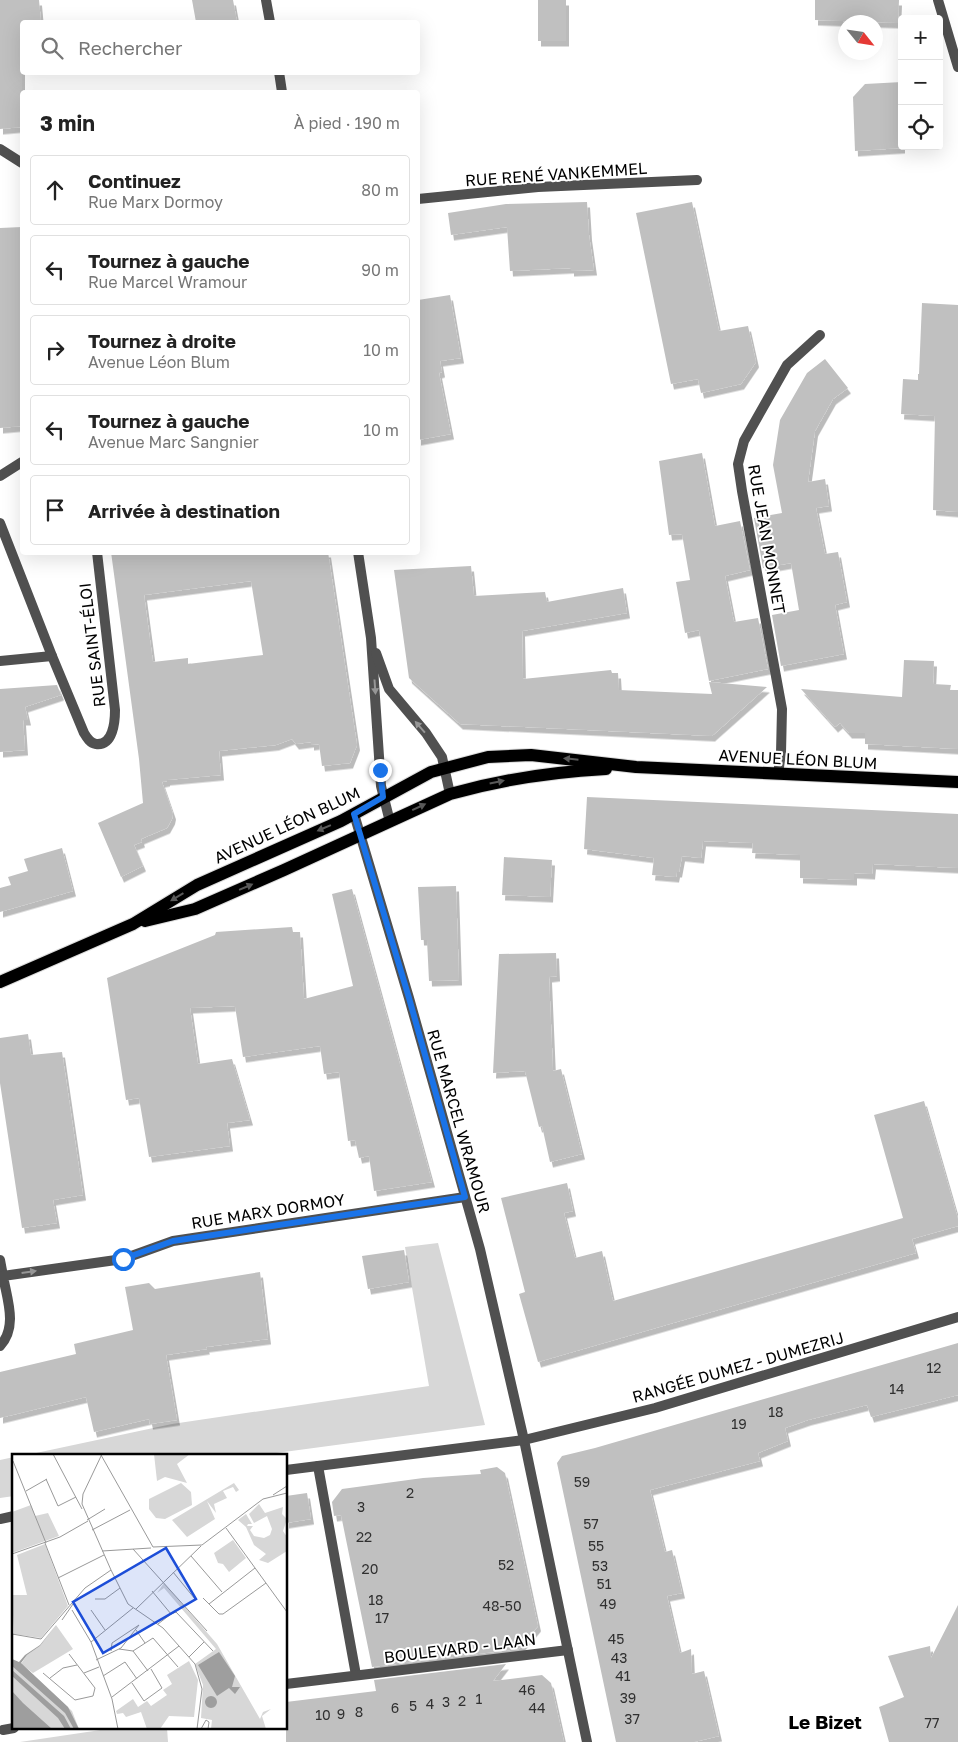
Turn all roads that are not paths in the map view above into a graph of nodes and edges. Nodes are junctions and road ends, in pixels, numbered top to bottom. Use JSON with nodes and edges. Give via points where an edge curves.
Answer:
{"nodes":[{"id":1,"x":266,"y":0,"type":"edge"},
{"id":2,"x":938,"y":0,"type":"edge"},
{"id":3,"x":270,"y":20,"type":"edge"},
{"id":4,"x":958,"y":66,"type":"edge"},
{"id":5,"x":279,"y":75,"type":"edge"},
{"id":6,"x":282,"y":90,"type":"edge"},
{"id":7,"x":0,"y":149,"type":"edge"},
{"id":8,"x":20,"y":162,"type":"edge"},
{"id":9,"x":697,"y":180,"type":"dead end"},
{"id":10,"x":420,"y":199,"type":"edge"},
{"id":11,"x":820,"y":336,"type":"dead end"},
{"id":12,"x":20,"y":463,"type":"edge"},
{"id":13,"x":0,"y":476,"type":"edge"},
{"id":14,"x":0,"y":523,"type":"edge"},
{"id":15,"x":96,"y":555,"type":"edge"},
{"id":16,"x":358,"y":555,"type":"edge"},
{"id":17,"x":372,"y":638,"type":"junction"},
{"id":18,"x":52,"y":656,"type":"junction"},
{"id":19,"x":0,"y":661,"type":"edge"},
{"id":20,"x":636,"y":767,"type":"junction"},
{"id":21,"x":446,"y":768,"type":"junction"},
{"id":22,"x":778,"y":774,"type":"junction"},
{"id":23,"x":958,"y":782,"type":"edge"},
{"id":24,"x":450,"y":794,"type":"junction"},
{"id":25,"x":383,"y":797,"type":"junction"},
{"id":26,"x":354,"y":814,"type":"junction"},
{"id":27,"x":390,"y":822,"type":"junction"},
{"id":28,"x":361,"y":834,"type":"junction"},
{"id":29,"x":133,"y":924,"type":"junction"},
{"id":30,"x":0,"y":982,"type":"edge"},
{"id":31,"x":465,"y":1197,"type":"junction"},
{"id":32,"x":0,"y":1260,"type":"edge"},
{"id":33,"x":3,"y":1276,"type":"junction"},
{"id":34,"x":958,"y":1317,"type":"edge"},
{"id":35,"x":0,"y":1346,"type":"edge"},
{"id":36,"x":524,"y":1440,"type":"junction"},
{"id":37,"x":318,"y":1466,"type":"junction"},
{"id":38,"x":288,"y":1470,"type":"edge"},
{"id":39,"x":568,"y":1650,"type":"junction"},
{"id":40,"x":356,"y":1675,"type":"junction"},
{"id":41,"x":288,"y":1684,"type":"edge"},
{"id":42,"x":587,"y":1742,"type":"edge"}],
"edges":[{"from":1,"to":3,"type":"street"},
{"from":2,"to":4,"type":"street"},
{"from":5,"to":6,"type":"street"},
{"from":7,"to":8,"type":"street"},
{"from":9,"to":10,"type":"street","name":"RUE RENÉ VANKEMMEL","via":[[538,187]]},
{"from":11,"to":22,"type":"street","name":"RUE JEAN MONNET","via":[[792,359],[778,378],[744,441],[738,464],[782,709]]},
{"from":12,"to":13,"type":"street"},
{"from":14,"to":18,"type":"street","name":"RUE SAINT-ÉLOI"},
{"from":15,"to":18,"type":"street","name":"RUE SAINT-ÉLOI","via":[[115,710],[112,731],[106,742],[95,744],[86,736]]},
{"from":16,"to":17,"type":"street"},
{"from":21,"to":17,"type":"street","one_way":true,"via":[[437,748],[389,689]]},
{"from":17,"to":25,"type":"street","one_way":true},
{"from":18,"to":19,"type":"street"},
{"from":20,"to":21,"type":"main road","name":"AVENUE LÉON BLUM","one_way":true,"via":[[522,755],[488,757]]},
{"from":20,"to":22,"type":"main road","name":"AVENUE LÉON BLUM"},
{"from":24,"to":20,"type":"main road","name":"AVENUE LÉON BLUM","one_way":true,"via":[[538,774]]},
{"from":21,"to":24,"type":"street"},
{"from":21,"to":25,"type":"main road","name":"AVENUE LÉON BLUM"},
{"from":22,"to":23,"type":"main road","name":"AVENUE LÉON BLUM"},
{"from":27,"to":24,"type":"main road","name":"AVENUE LÉON BLUM","one_way":true},
{"from":25,"to":26,"type":"main road","name":"AVENUE LÉON BLUM"},
{"from":25,"to":27,"type":"street"},
{"from":26,"to":28,"type":"street","name":"RUE MARCEL WRAMOUR"},
{"from":26,"to":29,"type":"main road","name":"AVENUE LÉON BLUM","one_way":true,"via":[[197,885]]},
{"from":27,"to":28,"type":"main road","name":"AVENUE LÉON BLUM"},
{"from":29,"to":28,"type":"main road","name":"AVENUE LÉON BLUM","one_way":true,"via":[[195,909]]},
{"from":28,"to":31,"type":"street","name":"RUE MARCEL WRAMOUR"},
{"from":29,"to":30,"type":"main road","name":"AVENUE LÉON BLUM"},
{"from":33,"to":31,"type":"street","name":"RUE MARX DORMOY","one_way":true,"via":[[123,1259],[173,1241]]},
{"from":31,"to":36,"type":"street","name":"RUE MARCEL WRAMOUR"},
{"from":32,"to":33,"type":"street"},
{"from":33,"to":35,"type":"street","via":[[10,1329]]},
{"from":34,"to":36,"type":"street","name":"RANGÉE DUMEZ - DUMEZRIJ","via":[[655,1408]]},
{"from":36,"to":37,"type":"street","name":"RANGÉE DUMEZ - DUMEZRIJ"},
{"from":36,"to":39,"type":"street","name":"RUE MARCEL WRAMOUR"},
{"from":37,"to":38,"type":"street","name":"RANGÉE DUMEZ - DUMEZRIJ"},
{"from":37,"to":40,"type":"street"},
{"from":39,"to":40,"type":"street","name":"BOULEVARD - LAAN"},
{"from":39,"to":42,"type":"street","name":"RUE MARCEL WRAMOUR"},
{"from":40,"to":41,"type":"street","name":"BOULEVARD - LAAN"}]}
